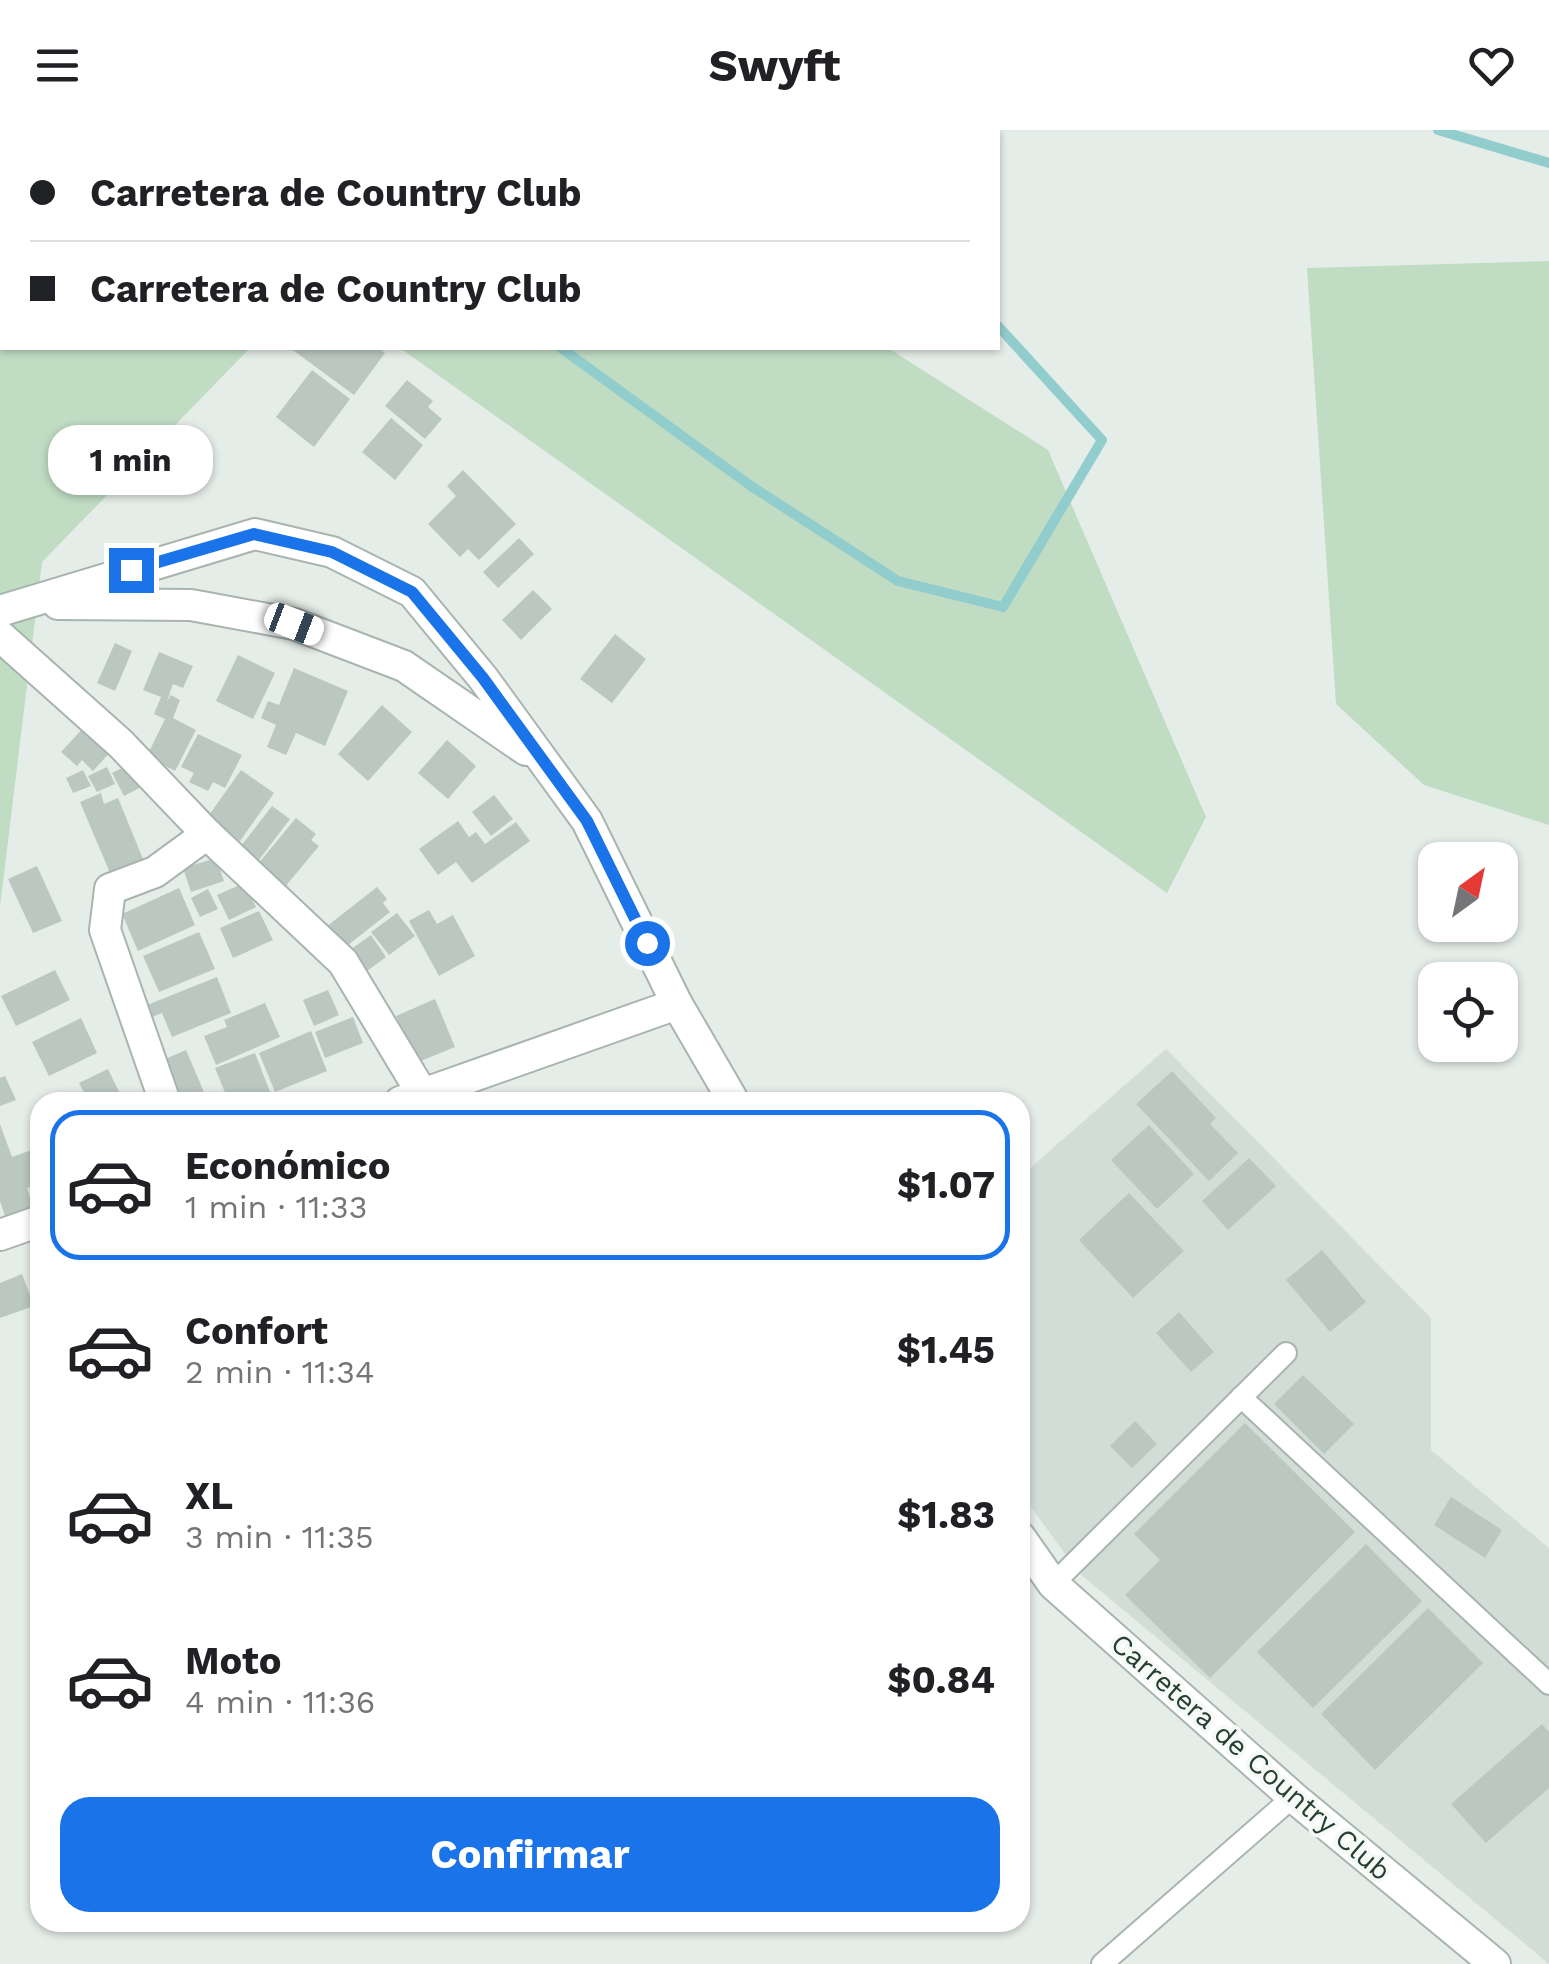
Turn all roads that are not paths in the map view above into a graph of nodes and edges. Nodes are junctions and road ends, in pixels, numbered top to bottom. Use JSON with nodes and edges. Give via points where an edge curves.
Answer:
{"nodes":[{"id":1,"x":30,"y":604,"type":"junction"},
{"id":2,"x":0,"y":611,"type":"edge"},
{"id":3,"x":0,"y":636,"type":"edge"},
{"id":4,"x":545,"y":763,"type":"junction"},
{"id":5,"x":208,"y":834,"type":"junction"},
{"id":6,"x":677,"y":1004,"type":"junction"},
{"id":7,"x":162,"y":1092,"type":"edge"},
{"id":8,"x":408,"y":1092,"type":"edge"},
{"id":9,"x":431,"y":1092,"type":"edge"},
{"id":10,"x":728,"y":1092,"type":"edge"},
{"id":11,"x":30,"y":1224,"type":"edge"},
{"id":12,"x":0,"y":1235,"type":"edge"},
{"id":13,"x":1286,"y":1352,"type":"dead end"},
{"id":14,"x":1242,"y":1397,"type":"junction"},
{"id":15,"x":1030,"y":1551,"type":"edge"},
{"id":16,"x":1054,"y":1584,"type":"junction"},
{"id":17,"x":1549,"y":1684,"type":"edge"},
{"id":18,"x":1293,"y":1798,"type":"junction"},
{"id":19,"x":1102,"y":1964,"type":"edge"},
{"id":20,"x":1494,"y":1964,"type":"edge"}],
"edges":[{"from":1,"to":2,"type":"street"},
{"from":1,"to":4,"type":"street","via":[[191,605],[294,624],[404,666]]},
{"from":1,"to":4,"type":"street","via":[[254,534],[332,552],[412,592]]},
{"from":3,"to":5,"type":"street","via":[[122,744]]},
{"from":4,"to":6,"type":"street","via":[[587,821]]},
{"from":5,"to":7,"type":"street","via":[[155,872],[110,889],[105,930]]},
{"from":5,"to":8,"type":"street","via":[[343,962]]},
{"from":6,"to":9,"type":"street"},
{"from":6,"to":10,"type":"street"},
{"from":11,"to":12,"type":"street"},
{"from":13,"to":14,"type":"lane"},
{"from":14,"to":16,"type":"lane"},
{"from":14,"to":17,"type":"lane"},
{"from":15,"to":16,"type":"street","name":"Carretera de Country Club"},
{"from":16,"to":18,"type":"street","name":"Carretera de Country Club"},
{"from":18,"to":19,"type":"lane"},
{"from":18,"to":20,"type":"street","name":"Carretera de Country Club"}]}
